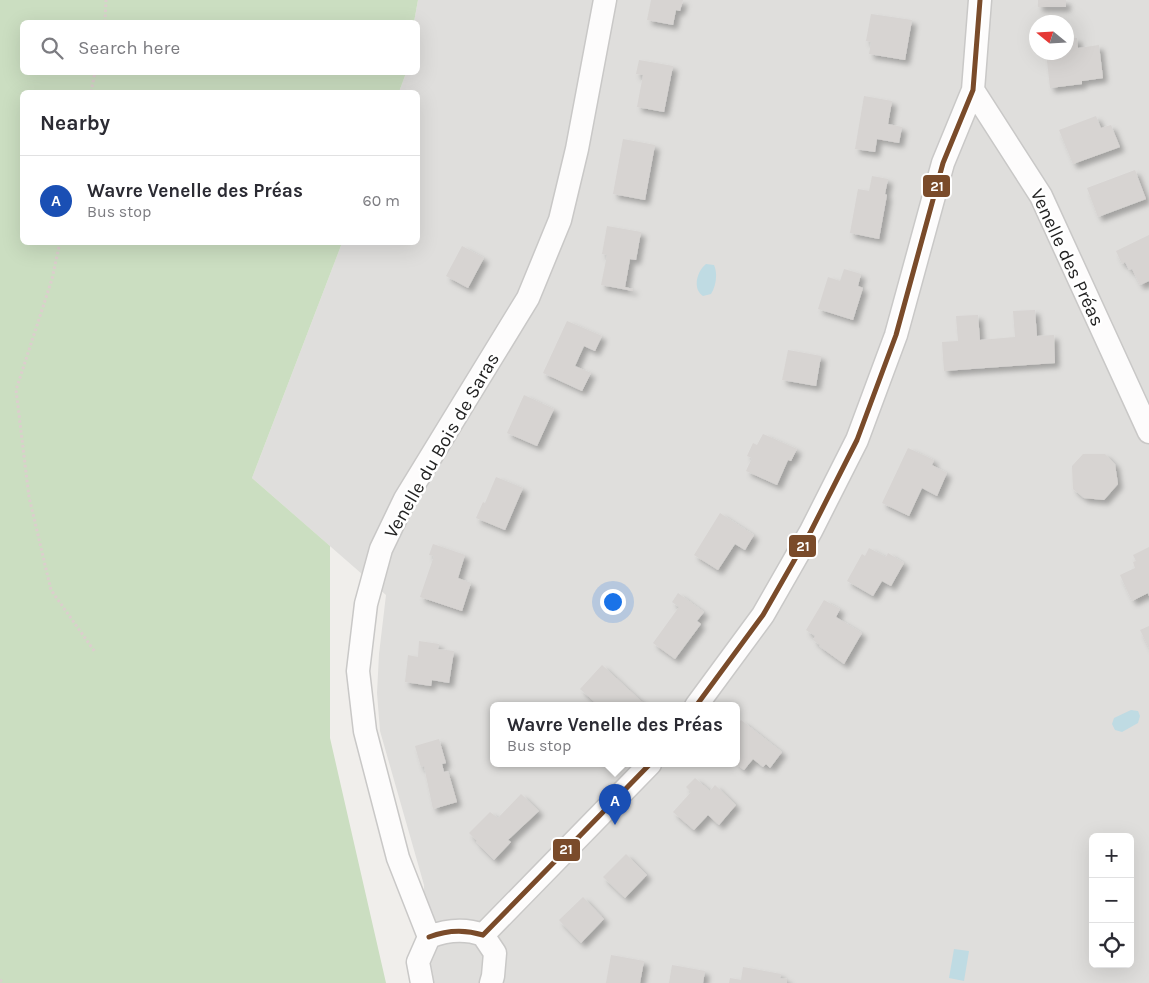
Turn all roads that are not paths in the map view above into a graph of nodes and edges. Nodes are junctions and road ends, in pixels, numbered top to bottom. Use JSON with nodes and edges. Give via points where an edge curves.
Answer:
{"nodes":[{"id":1,"x":605,"y":0,"type":"edge"},
{"id":2,"x":980,"y":0,"type":"edge"},
{"id":3,"x":972,"y":90,"type":"junction"},
{"id":4,"x":1149,"y":432,"type":"edge"},
{"id":5,"x":699,"y":702,"type":"edge"},
{"id":6,"x":647,"y":767,"type":"edge"},
{"id":7,"x":483,"y":935,"type":"junction"},
{"id":8,"x":429,"y":937,"type":"junction"},
{"id":9,"x":422,"y":983,"type":"edge"},
{"id":10,"x":491,"y":983,"type":"edge"}],
"edges":[{"from":1,"to":8,"type":"street","name":"Venelle du Bois de Saras","via":[[577,150],[560,220],[528,298],[406,499],[382,549],[366,604],[358,672],[365,731],[398,858]]},
{"from":2,"to":3,"type":"street"},
{"from":3,"to":4,"type":"street","name":"Venelle des Préas","via":[[1041,196]]},
{"from":3,"to":5,"type":"street","via":[[943,163],[896,335],[857,440],[811,531],[763,615]]},
{"from":6,"to":7,"type":"street"},
{"from":7,"to":8,"type":"street","via":[[456,930]]},
{"from":7,"to":10,"type":"street","via":[[495,953]]},
{"from":8,"to":9,"type":"street","via":[[418,962]]}]}
